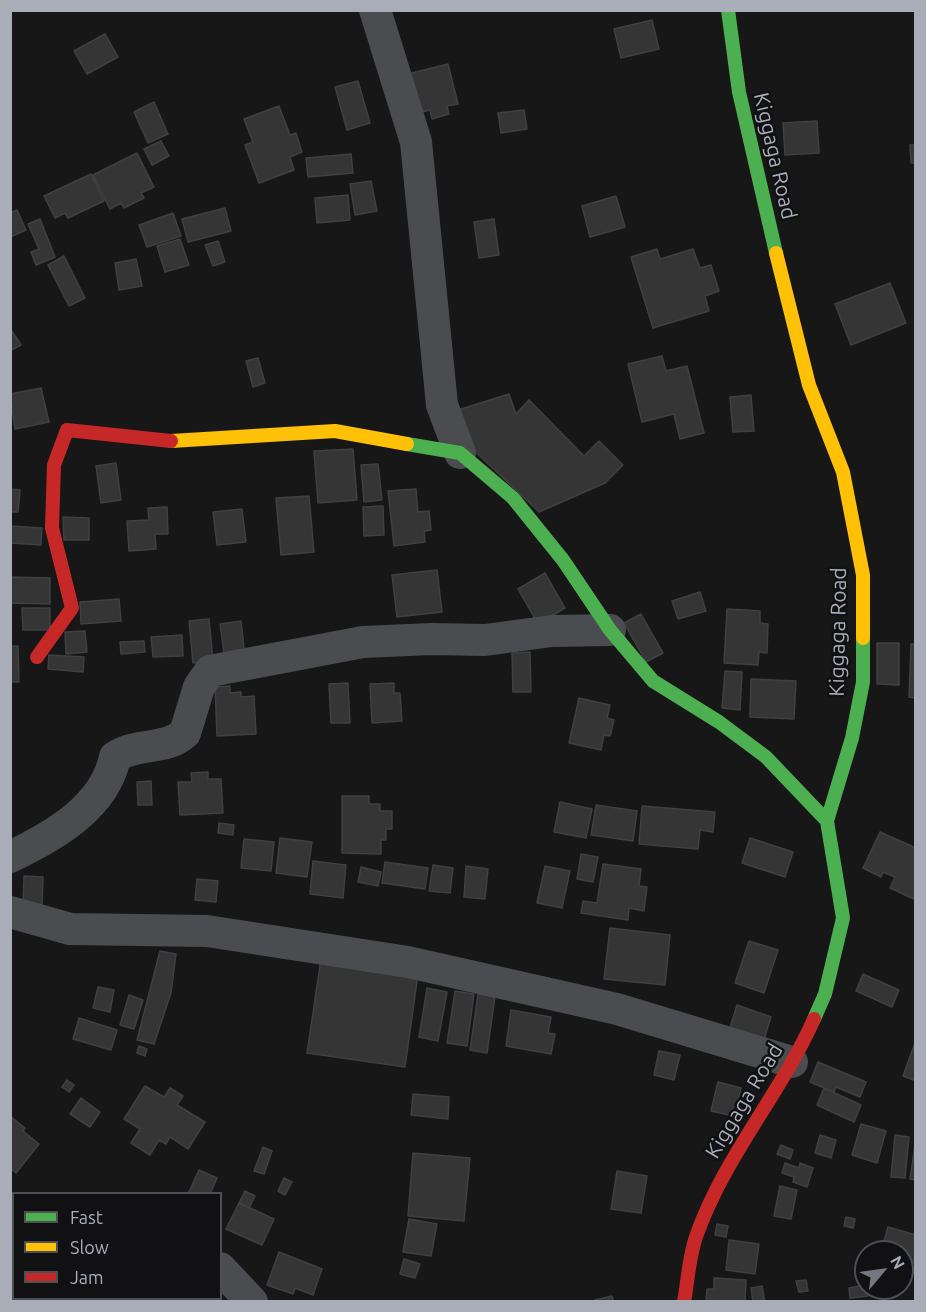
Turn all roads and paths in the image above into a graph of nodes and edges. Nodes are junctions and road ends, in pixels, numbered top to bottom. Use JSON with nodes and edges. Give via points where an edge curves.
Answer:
{"nodes":[{"id":1,"x":375,"y":10,"type":"edge"},
{"id":2,"x":728,"y":10,"type":"edge"},
{"id":3,"x":460,"y":453,"type":"junction"},
{"id":4,"x":610,"y":630,"type":"junction"},
{"id":5,"x":37,"y":657,"type":"dead end"},
{"id":6,"x":827,"y":821,"type":"junction"},
{"id":7,"x":10,"y":857,"type":"edge"},
{"id":8,"x":10,"y":912,"type":"edge"},
{"id":9,"x":792,"y":1062,"type":"junction"},
{"id":10,"x":222,"y":1270,"type":"edge"},
{"id":11,"x":252,"y":1302,"type":"edge"},
{"id":12,"x":684,"y":1302,"type":"edge"}],
"edges":[{"from":1,"to":3,"type":"street","via":[[416,142],[442,405]]},
{"from":2,"to":6,"type":"street","name":"Kiggaga Road","via":[[739,92],[774,243],[809,385],[843,472],[863,575],[863,682],[852,738]]},
{"from":3,"to":4,"type":"street","via":[[513,498],[563,560]]},
{"from":3,"to":5,"type":"street","via":[[335,431],[176,441],[67,430],[54,465],[52,528],[72,608]]},
{"from":4,"to":6,"type":"street","via":[[653,681],[766,757]]},
{"from":4,"to":7,"type":"street","via":[[485,640],[363,642],[210,671],[199,687],[185,733],[164,745],[144,746],[115,757],[112,773],[95,801],[56,832]]},
{"from":6,"to":9,"type":"street","name":"Kiggaga Road","via":[[843,918],[825,994]]},
{"from":8,"to":9,"type":"street","via":[[70,929],[207,930],[408,962],[617,1010]]},
{"from":9,"to":12,"type":"street","name":"Kiggaga Road","via":[[716,1188],[696,1236]]},
{"from":10,"to":11,"type":"street"}]}
